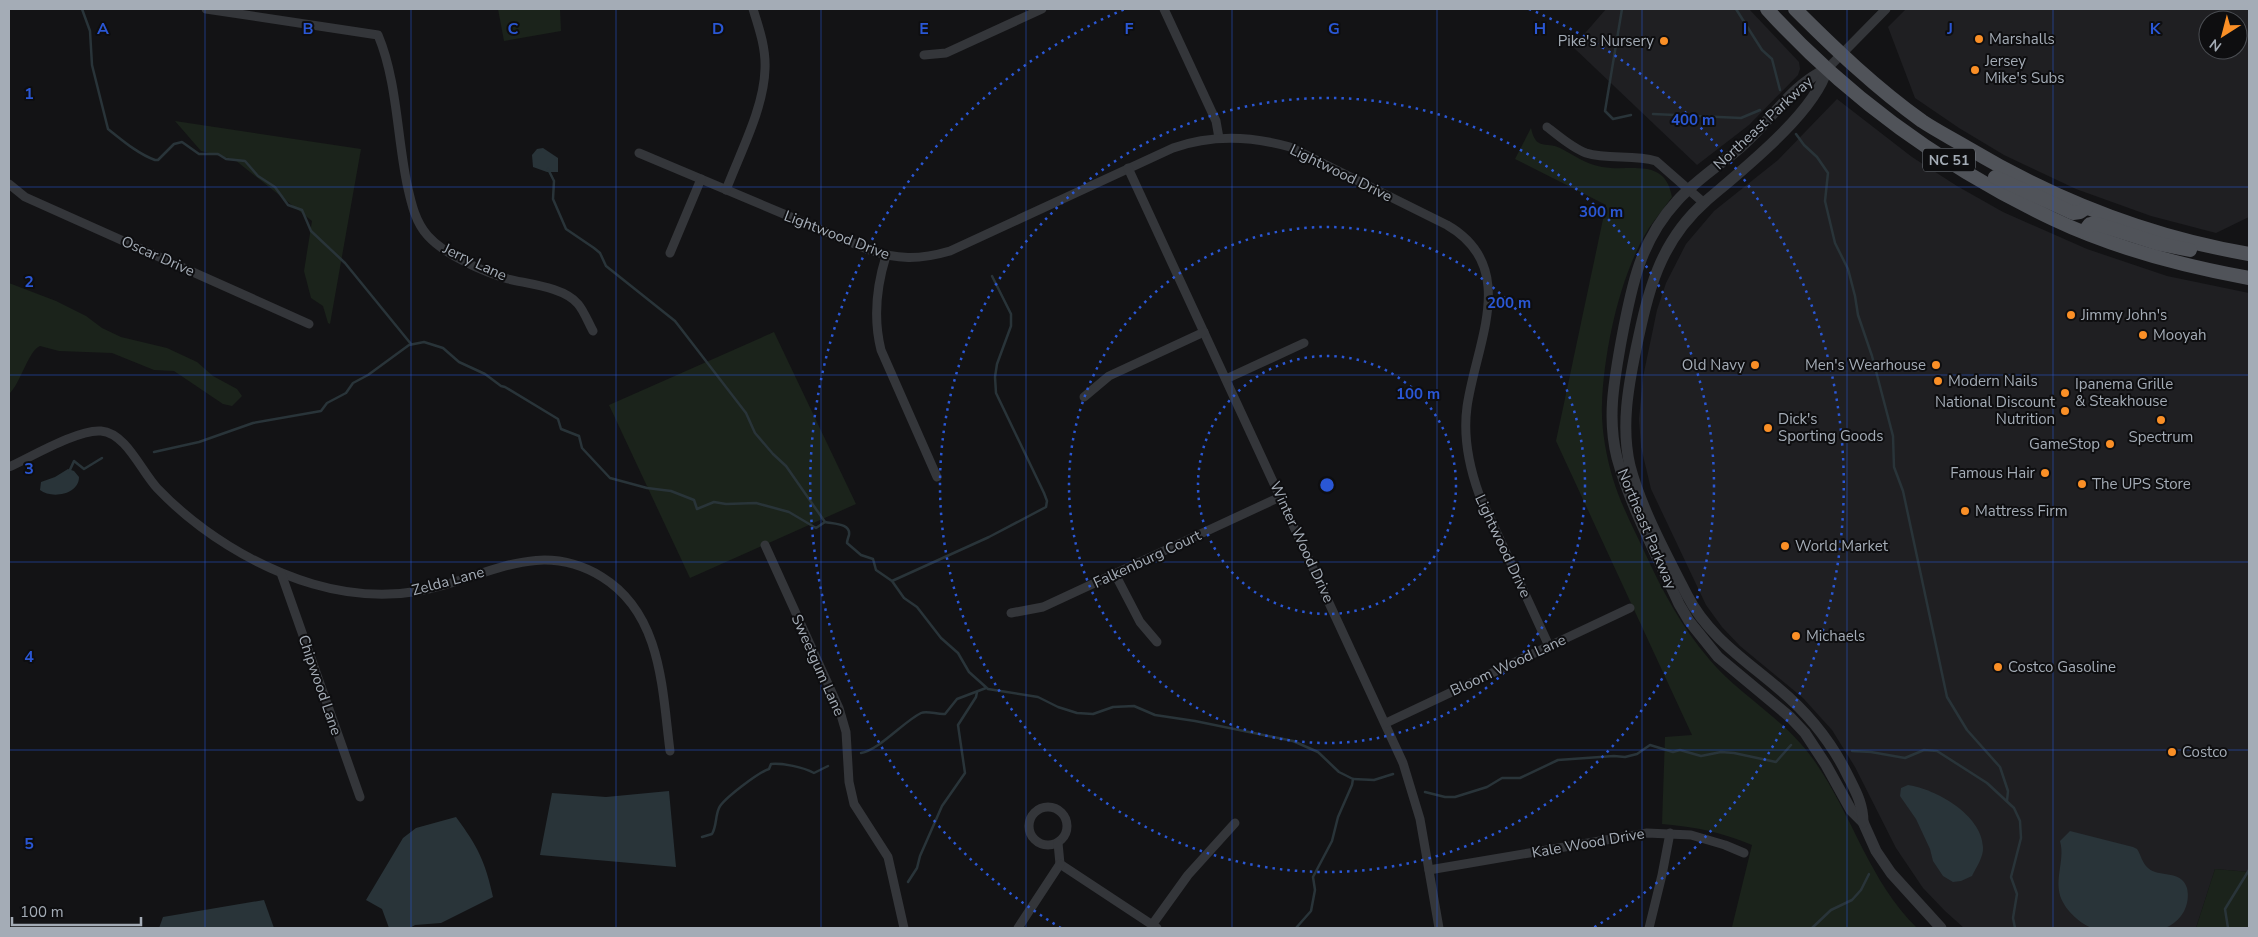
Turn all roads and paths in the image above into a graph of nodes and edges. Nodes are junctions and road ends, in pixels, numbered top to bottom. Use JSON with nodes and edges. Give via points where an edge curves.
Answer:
{"nodes":[{"id":1,"x":206,"y":9,"type":"edge"},
{"id":2,"x":753,"y":9,"type":"edge"},
{"id":3,"x":1042,"y":9,"type":"edge"},
{"id":4,"x":1164,"y":9,"type":"edge"},
{"id":5,"x":1767,"y":9,"type":"edge"},
{"id":6,"x":1795,"y":9,"type":"edge"},
{"id":7,"x":1886,"y":9,"type":"edge"},
{"id":8,"x":924,"y":55,"type":"dead end"},
{"id":9,"x":1841,"y":55,"type":"junction"},
{"id":10,"x":1827,"y":69,"type":"junction"},
{"id":11,"x":1547,"y":127,"type":"dead end"},
{"id":12,"x":1219,"y":138,"type":"junction"},
{"id":13,"x":639,"y":153,"type":"dead end"},
{"id":14,"x":1952,"y":162,"type":"junction"},
{"id":15,"x":1128,"y":168,"type":"junction"},
{"id":16,"x":701,"y":179,"type":"junction"},
{"id":17,"x":9,"y":184,"type":"edge"},
{"id":18,"x":1690,"y":189,"type":"junction"},
{"id":19,"x":726,"y":190,"type":"junction"},
{"id":20,"x":1704,"y":203,"type":"junction"},
{"id":21,"x":2086,"y":208,"type":"junction"},
{"id":22,"x":2084,"y":232,"type":"junction"},
{"id":23,"x":2226,"y":250,"type":"junction"},
{"id":24,"x":670,"y":253,"type":"dead end"},
{"id":25,"x":2249,"y":254,"type":"edge"},
{"id":26,"x":886,"y":256,"type":"junction"},
{"id":27,"x":2249,"y":278,"type":"edge"},
{"id":28,"x":310,"y":324,"type":"dead end"},
{"id":29,"x":593,"y":331,"type":"dead end"},
{"id":30,"x":1204,"y":332,"type":"junction"},
{"id":31,"x":1304,"y":343,"type":"dead end"},
{"id":32,"x":1226,"y":378,"type":"junction"},
{"id":33,"x":1084,"y":397,"type":"dead end"},
{"id":34,"x":9,"y":467,"type":"edge"},
{"id":35,"x":938,"y":477,"type":"dead end"},
{"id":36,"x":1280,"y":497,"type":"junction"},
{"id":37,"x":765,"y":545,"type":"dead end"},
{"id":38,"x":281,"y":573,"type":"junction"},
{"id":39,"x":1115,"y":574,"type":"junction"},
{"id":40,"x":1630,"y":608,"type":"dead end"},
{"id":41,"x":1011,"y":613,"type":"dead end"},
{"id":42,"x":1157,"y":642,"type":"dead end"},
{"id":43,"x":1549,"y":646,"type":"junction"},
{"id":44,"x":1386,"y":723,"type":"junction"},
{"id":45,"x":670,"y":751,"type":"dead end"},
{"id":46,"x":360,"y":797,"type":"dead end"},
{"id":47,"x":1862,"y":822,"type":"junction"},
{"id":48,"x":1235,"y":823,"type":"dead end"},
{"id":49,"x":1670,"y":833,"type":"junction"},
{"id":50,"x":1058,"y":843,"type":"junction"},
{"id":51,"x":1744,"y":853,"type":"dead end"},
{"id":52,"x":1060,"y":864,"type":"junction"},
{"id":53,"x":1429,"y":870,"type":"junction"},
{"id":54,"x":1155,"y":926,"type":"edge"},
{"id":55,"x":904,"y":928,"type":"edge"},
{"id":56,"x":1018,"y":928,"type":"edge"},
{"id":57,"x":1439,"y":928,"type":"edge"},
{"id":58,"x":1649,"y":928,"type":"edge"},
{"id":59,"x":1941,"y":928,"type":"edge"}],
"edges":[{"from":1,"to":29,"type":"street","name":"Jerry Lane","via":[[378,35],[388,66],[410,198],[427,235],[442,249],[471,264],[568,295],[578,304]]},
{"from":2,"to":19,"type":"street","via":[[764,51],[764,86]]},
{"from":3,"to":8,"type":"street","via":[[946,52]]},
{"from":4,"to":12,"type":"street","via":[[1216,121]]},
{"from":5,"to":10,"type":"main road","number":"NC 51"},
{"from":6,"to":9,"type":"main road","number":"NC 51"},
{"from":7,"to":9,"type":"street","name":"Northeast Parkway"},
{"from":9,"to":10,"type":"street","name":"Northeast Parkway"},
{"from":9,"to":21,"type":"main road","number":"NC 51","via":[[1924,122],[2022,179]]},
{"from":10,"to":14,"type":"main road","number":"NC 51","via":[[1883,116]]},
{"from":10,"to":18,"type":"street","name":"Northeast Parkway","via":[[1802,84],[1752,137]]},
{"from":10,"to":20,"type":"street","name":"Northeast Parkway","via":[[1815,96],[1782,132]]},
{"from":11,"to":18,"type":"street","via":[[1584,152],[1656,160]]},
{"from":12,"to":15,"type":"street","name":"Lightwood Drive","via":[[1185,144]]},
{"from":12,"to":43,"type":"street","name":"Lightwood Drive","via":[[1264,140],[1303,153],[1447,225],[1476,249],[1488,277],[1489,300],[1468,406],[1466,432],[1471,470]]},
{"from":13,"to":16,"type":"street","name":"Lightwood Drive"},
{"from":14,"to":21,"type":"main road","via":[[1979,169],[2073,213]]},
{"from":14,"to":22,"type":"main road","number":"NC 51","via":[[2053,219]]},
{"from":15,"to":26,"type":"street","name":"Lightwood Drive","via":[[950,251],[915,258]]},
{"from":15,"to":30,"type":"street","name":"Winter Wood Drive"},
{"from":16,"to":19,"type":"street","name":"Lightwood Drive"},
{"from":16,"to":24,"type":"street"},
{"from":17,"to":28,"type":"street","name":"Oscar Drive","via":[[25,197]]},
{"from":18,"to":20,"type":"street"},
{"from":18,"to":47,"type":"street","name":"Northeast Parkway","via":[[1678,200],[1649,241],[1633,282],[1610,410],[1617,456],[1624,481],[1689,621],[1718,657],[1805,733],[1851,810]]},
{"from":19,"to":26,"type":"street","name":"Lightwood Drive"},
{"from":20,"to":47,"type":"street","name":"Northeast Parkway","via":[[1672,242],[1648,293],[1626,406],[1630,465],[1639,494],[1684,589],[1706,625],[1720,641],[1779,688],[1817,726],[1841,761],[1863,807]]},
{"from":21,"to":23,"type":"main road","number":"NC 51","via":[[2140,227]]},
{"from":22,"to":23,"type":"main road","via":[[2090,224],[2097,224],[2198,252]]},
{"from":22,"to":27,"type":"main road","number":"NC 51","via":[[2180,263]]},
{"from":23,"to":25,"type":"main road","number":"NC 51"},
{"from":26,"to":35,"type":"street","via":[[875,307],[878,339]]},
{"from":30,"to":32,"type":"street","name":"Winter Wood Drive"},
{"from":30,"to":33,"type":"street","via":[[1109,376]]},
{"from":31,"to":32,"type":"street"},
{"from":32,"to":36,"type":"street","name":"Winter Wood Drive"},
{"from":34,"to":38,"type":"street","name":"Zelda Lane","via":[[80,434],[106,432],[120,440],[174,505],[206,530]]},
{"from":36,"to":39,"type":"street","name":"Falkenburg Court"},
{"from":36,"to":44,"type":"street","name":"Winter Wood Drive"},
{"from":37,"to":55,"type":"street","name":"Sweetgum Lane","via":[[840,708],[854,804],[888,858]]},
{"from":38,"to":45,"type":"street","name":"Zelda Lane","via":[[314,584],[356,592],[392,594],[436,587],[522,561],[557,561],[584,567],[617,588],[646,626],[660,675]]},
{"from":38,"to":46,"type":"street","name":"Chipwood Lane"},
{"from":39,"to":41,"type":"street","name":"Falkenburg Court","via":[[1043,607]]},
{"from":39,"to":42,"type":"street","via":[[1137,617]]},
{"from":40,"to":43,"type":"street","name":"Bloom Wood Lane"},
{"from":43,"to":44,"type":"street","name":"Bloom Wood Lane"},
{"from":44,"to":53,"type":"street","name":"Winter Wood Drive","via":[[1415,798]]},
{"from":47,"to":59,"type":"street","name":"Northeast Parkway","via":[[1891,873]]},
{"from":48,"to":54,"type":"street","via":[[1188,875]]},
{"from":49,"to":51,"type":"street","name":"Kale Wood Drive","via":[[1706,838]]},
{"from":49,"to":53,"type":"street","name":"Kale Wood Drive","via":[[1634,834]]},
{"from":49,"to":58,"type":"street"},
{"from":50,"to":50,"type":"street","via":[[1068,829],[1065,816],[1052,807],[1038,810],[1029,823],[1030,834],[1047,846]]},
{"from":50,"to":52,"type":"street"},
{"from":52,"to":54,"type":"street"},
{"from":52,"to":56,"type":"street"},
{"from":53,"to":57,"type":"street","name":"Winter Wood Drive"}]}
